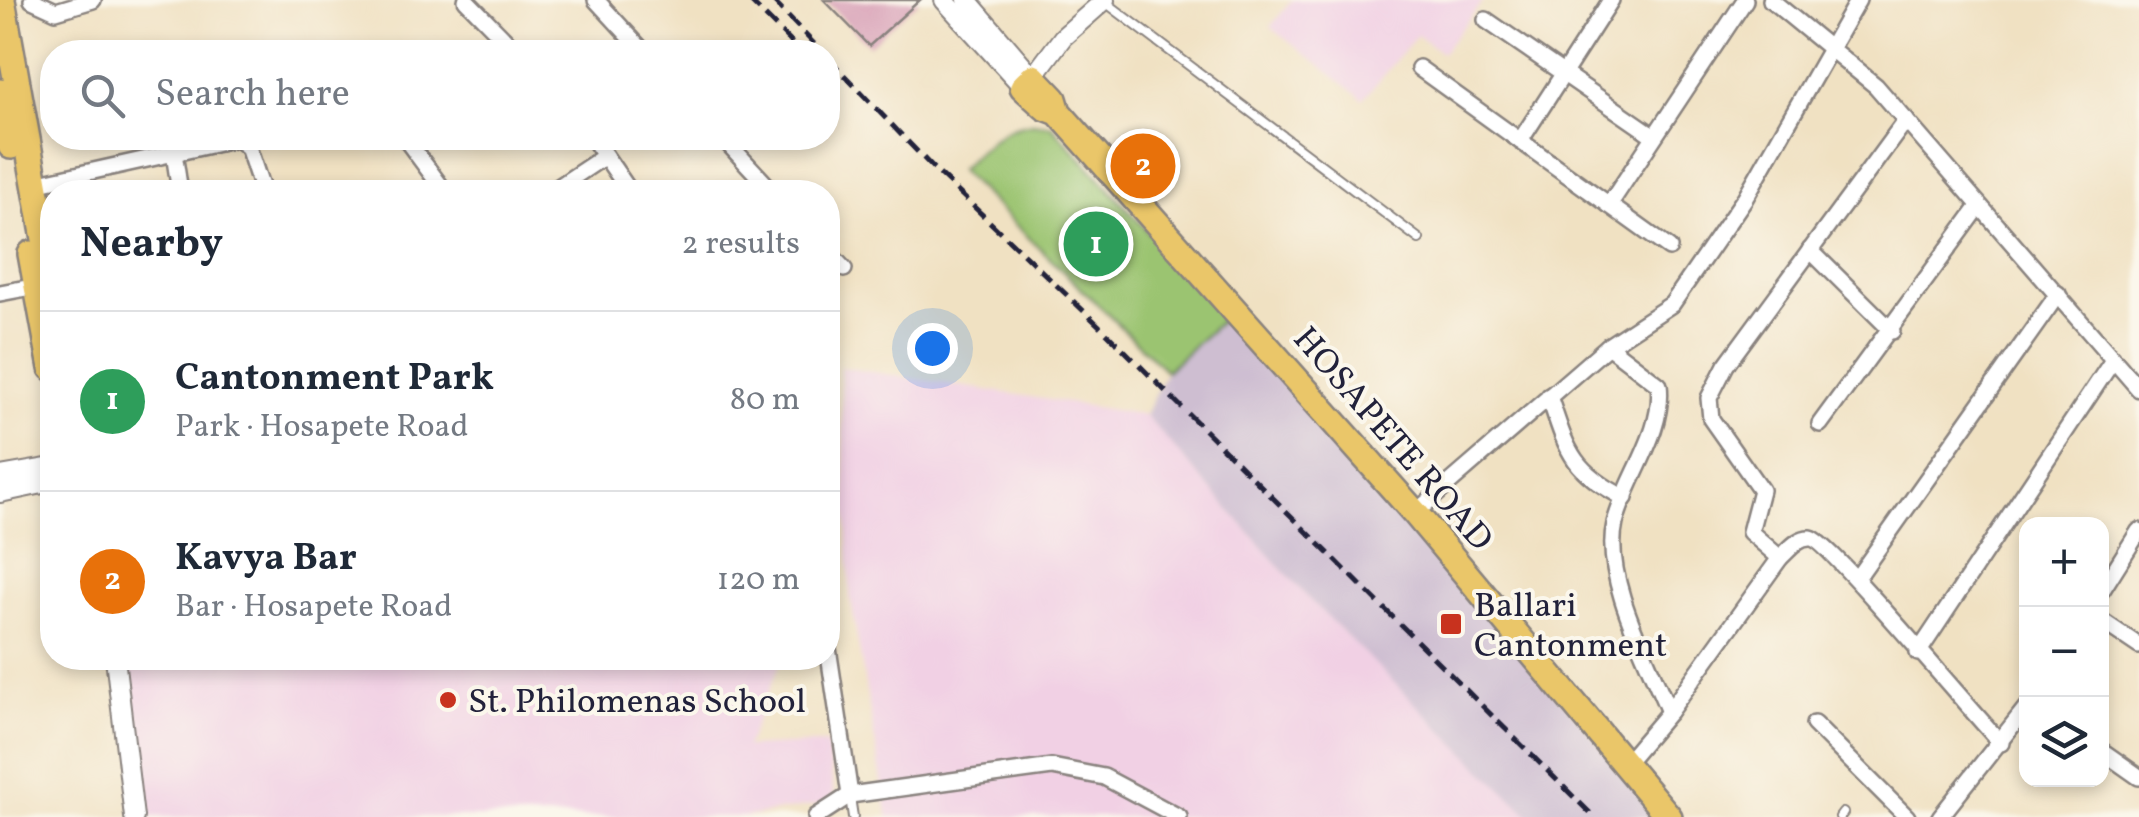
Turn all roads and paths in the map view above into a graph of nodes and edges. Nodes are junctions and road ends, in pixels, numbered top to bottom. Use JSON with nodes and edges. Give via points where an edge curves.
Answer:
{"nodes":[{"id":1,"x":2,"y":0,"type":"edge"},
{"id":2,"x":32,"y":0,"type":"edge"},
{"id":3,"x":93,"y":0,"type":"edge"},
{"id":4,"x":466,"y":0,"type":"edge"},
{"id":5,"x":596,"y":0,"type":"edge"},
{"id":6,"x":944,"y":0,"type":"edge"},
{"id":7,"x":966,"y":0,"type":"edge"},
{"id":8,"x":1745,"y":0,"type":"edge"},
{"id":9,"x":1771,"y":0,"type":"edge"},
{"id":10,"x":1858,"y":0,"type":"edge"},
{"id":11,"x":1104,"y":1,"type":"edge"},
{"id":12,"x":1605,"y":2,"type":"edge"},
{"id":13,"x":1486,"y":20,"type":"dead end"},
{"id":14,"x":505,"y":40,"type":"edge"},
{"id":15,"x":633,"y":40,"type":"edge"},
{"id":16,"x":1832,"y":48,"type":"junction"},
{"id":17,"x":1419,"y":68,"type":"dead end"},
{"id":18,"x":1563,"y":73,"type":"junction"},
{"id":19,"x":1028,"y":82,"type":"junction"},
{"id":20,"x":0,"y":92,"type":"edge"},
{"id":21,"x":1906,"y":120,"type":"junction"},
{"id":22,"x":1654,"y":136,"type":"junction"},
{"id":23,"x":1520,"y":140,"type":"junction"},
{"id":24,"x":189,"y":150,"type":"edge"},
{"id":25,"x":249,"y":150,"type":"edge"},
{"id":26,"x":414,"y":150,"type":"edge"},
{"id":27,"x":601,"y":150,"type":"edge"},
{"id":28,"x":733,"y":150,"type":"edge"},
{"id":29,"x":174,"y":153,"type":"junction"},
{"id":30,"x":605,"y":156,"type":"junction"},
{"id":31,"x":53,"y":180,"type":"edge"},
{"id":32,"x":178,"y":180,"type":"edge"},
{"id":33,"x":259,"y":180,"type":"edge"},
{"id":34,"x":435,"y":180,"type":"edge"},
{"id":35,"x":569,"y":180,"type":"edge"},
{"id":36,"x":622,"y":180,"type":"edge"},
{"id":37,"x":762,"y":180,"type":"edge"},
{"id":38,"x":40,"y":183,"type":"edge"},
{"id":39,"x":35,"y":184,"type":"junction"},
{"id":40,"x":1609,"y":205,"type":"junction"},
{"id":41,"x":1978,"y":208,"type":"junction"},
{"id":42,"x":40,"y":233,"type":"edge"},
{"id":43,"x":1419,"y":239,"type":"dead end"},
{"id":44,"x":1668,"y":248,"type":"dead end"},
{"id":45,"x":1810,"y":250,"type":"junction"},
{"id":46,"x":40,"y":261,"type":"edge"},
{"id":47,"x":840,"y":265,"type":"edge"},
{"id":48,"x":844,"y":269,"type":"dead end"},
{"id":49,"x":40,"y":283,"type":"edge"},
{"id":50,"x":0,"y":294,"type":"edge"},
{"id":51,"x":2058,"y":294,"type":"junction"},
{"id":52,"x":1892,"y":331,"type":"junction"},
{"id":53,"x":1608,"y":346,"type":"junction"},
{"id":54,"x":2112,"y":360,"type":"junction"},
{"id":55,"x":2139,"y":389,"type":"edge"},
{"id":56,"x":1549,"y":396,"type":"junction"},
{"id":57,"x":1820,"y":424,"type":"dead end"},
{"id":58,"x":40,"y":469,"type":"edge"},
{"id":59,"x":0,"y":476,"type":"edge"},
{"id":60,"x":40,"y":485,"type":"edge"},
{"id":61,"x":0,"y":493,"type":"edge"},
{"id":62,"x":1625,"y":498,"type":"junction"},
{"id":63,"x":1415,"y":513,"type":"junction"},
{"id":64,"x":2139,"y":531,"type":"edge"},
{"id":65,"x":1780,"y":558,"type":"junction"},
{"id":66,"x":1856,"y":578,"type":"junction"},
{"id":67,"x":2109,"y":579,"type":"edge"},
{"id":68,"x":2109,"y":626,"type":"edge"},
{"id":69,"x":2139,"y":646,"type":"edge"},
{"id":70,"x":1918,"y":653,"type":"junction"},
{"id":71,"x":116,"y":670,"type":"edge"},
{"id":72,"x":831,"y":670,"type":"edge"},
{"id":73,"x":1669,"y":712,"type":"junction"},
{"id":74,"x":2019,"y":718,"type":"edge"},
{"id":75,"x":1814,"y":724,"type":"dead end"},
{"id":76,"x":2001,"y":743,"type":"junction"},
{"id":77,"x":2109,"y":756,"type":"edge"},
{"id":78,"x":1624,"y":765,"type":"junction"},
{"id":79,"x":2139,"y":777,"type":"edge"},
{"id":80,"x":850,"y":795,"type":"junction"},
{"id":81,"x":134,"y":817,"type":"edge"},
{"id":82,"x":816,"y":817,"type":"edge"},
{"id":83,"x":854,"y":817,"type":"edge"},
{"id":84,"x":1179,"y":817,"type":"edge"},
{"id":85,"x":1670,"y":817,"type":"edge"},
{"id":86,"x":1907,"y":817,"type":"edge"},
{"id":87,"x":1940,"y":817,"type":"edge"}],
"edges":[{"from":1,"to":39,"type":"highway"},
{"from":2,"to":3,"type":"street","via":[[56,10]]},
{"from":4,"to":14,"type":"street"},
{"from":5,"to":15,"type":"street"},
{"from":6,"to":19,"type":"street"},
{"from":7,"to":19,"type":"street"},
{"from":8,"to":22,"type":"street"},
{"from":9,"to":16,"type":"street"},
{"from":10,"to":16,"type":"street"},
{"from":11,"to":19,"type":"street","via":[[1062,37]]},
{"from":11,"to":43,"type":"lane"},
{"from":12,"to":18,"type":"street"},
{"from":13,"to":18,"type":"street"},
{"from":16,"to":21,"type":"street"},
{"from":16,"to":53,"type":"street","via":[[1745,198],[1672,304]]},
{"from":17,"to":23,"type":"street"},
{"from":18,"to":22,"type":"street"},
{"from":18,"to":23,"type":"street"},
{"from":19,"to":63,"type":"highway","name":"HOSAPETE ROAD"},
{"from":20,"to":46,"type":"highway"},
{"from":21,"to":41,"type":"street"},
{"from":21,"to":45,"type":"street"},
{"from":22,"to":40,"type":"street"},
{"from":23,"to":40,"type":"street"},
{"from":24,"to":29,"type":"street"},
{"from":25,"to":33,"type":"street"},
{"from":26,"to":34,"type":"street"},
{"from":27,"to":30,"type":"street"},
{"from":28,"to":37,"type":"street"},
{"from":29,"to":31,"type":"street"},
{"from":29,"to":32,"type":"street"},
{"from":30,"to":35,"type":"street"},
{"from":30,"to":36,"type":"street"},
{"from":38,"to":39,"type":"street"},
{"from":39,"to":42,"type":"highway"},
{"from":40,"to":44,"type":"street"},
{"from":41,"to":51,"type":"street"},
{"from":41,"to":52,"type":"street"},
{"from":45,"to":52,"type":"street"},
{"from":45,"to":65,"type":"street","via":[[1726,365],[1708,409],[1761,490],[1753,537]]},
{"from":47,"to":48,"type":"street"},
{"from":49,"to":50,"type":"street"},
{"from":51,"to":54,"type":"street"},
{"from":51,"to":66,"type":"street"},
{"from":52,"to":57,"type":"street"},
{"from":53,"to":56,"type":"street"},
{"from":53,"to":62,"type":"street","via":[[1652,376],[1661,397]]},
{"from":54,"to":55,"type":"street"},
{"from":54,"to":70,"type":"street"},
{"from":56,"to":62,"type":"street","via":[[1579,470]]},
{"from":56,"to":63,"type":"street"},
{"from":58,"to":59,"type":"street"},
{"from":60,"to":61,"type":"street"},
{"from":62,"to":73,"type":"street","via":[[1616,521],[1614,568]]},
{"from":63,"to":78,"type":"highway","name":"HOSAPETE ROAD"},
{"from":64,"to":67,"type":"street"},
{"from":65,"to":66,"type":"street","via":[[1799,540],[1818,540]]},
{"from":65,"to":73,"type":"street"},
{"from":66,"to":70,"type":"street"},
{"from":68,"to":69,"type":"street"},
{"from":70,"to":76,"type":"street"},
{"from":71,"to":81,"type":"street"},
{"from":72,"to":80,"type":"street"},
{"from":73,"to":78,"type":"street"},
{"from":74,"to":76,"type":"street"},
{"from":75,"to":86,"type":"street"},
{"from":76,"to":87,"type":"street"},
{"from":77,"to":79,"type":"street"},
{"from":78,"to":85,"type":"highway","name":"HOSAPETE ROAD"},
{"from":80,"to":82,"type":"street"},
{"from":80,"to":83,"type":"lane"},
{"from":80,"to":84,"type":"street","via":[[1052,767],[1104,777]]}]}
